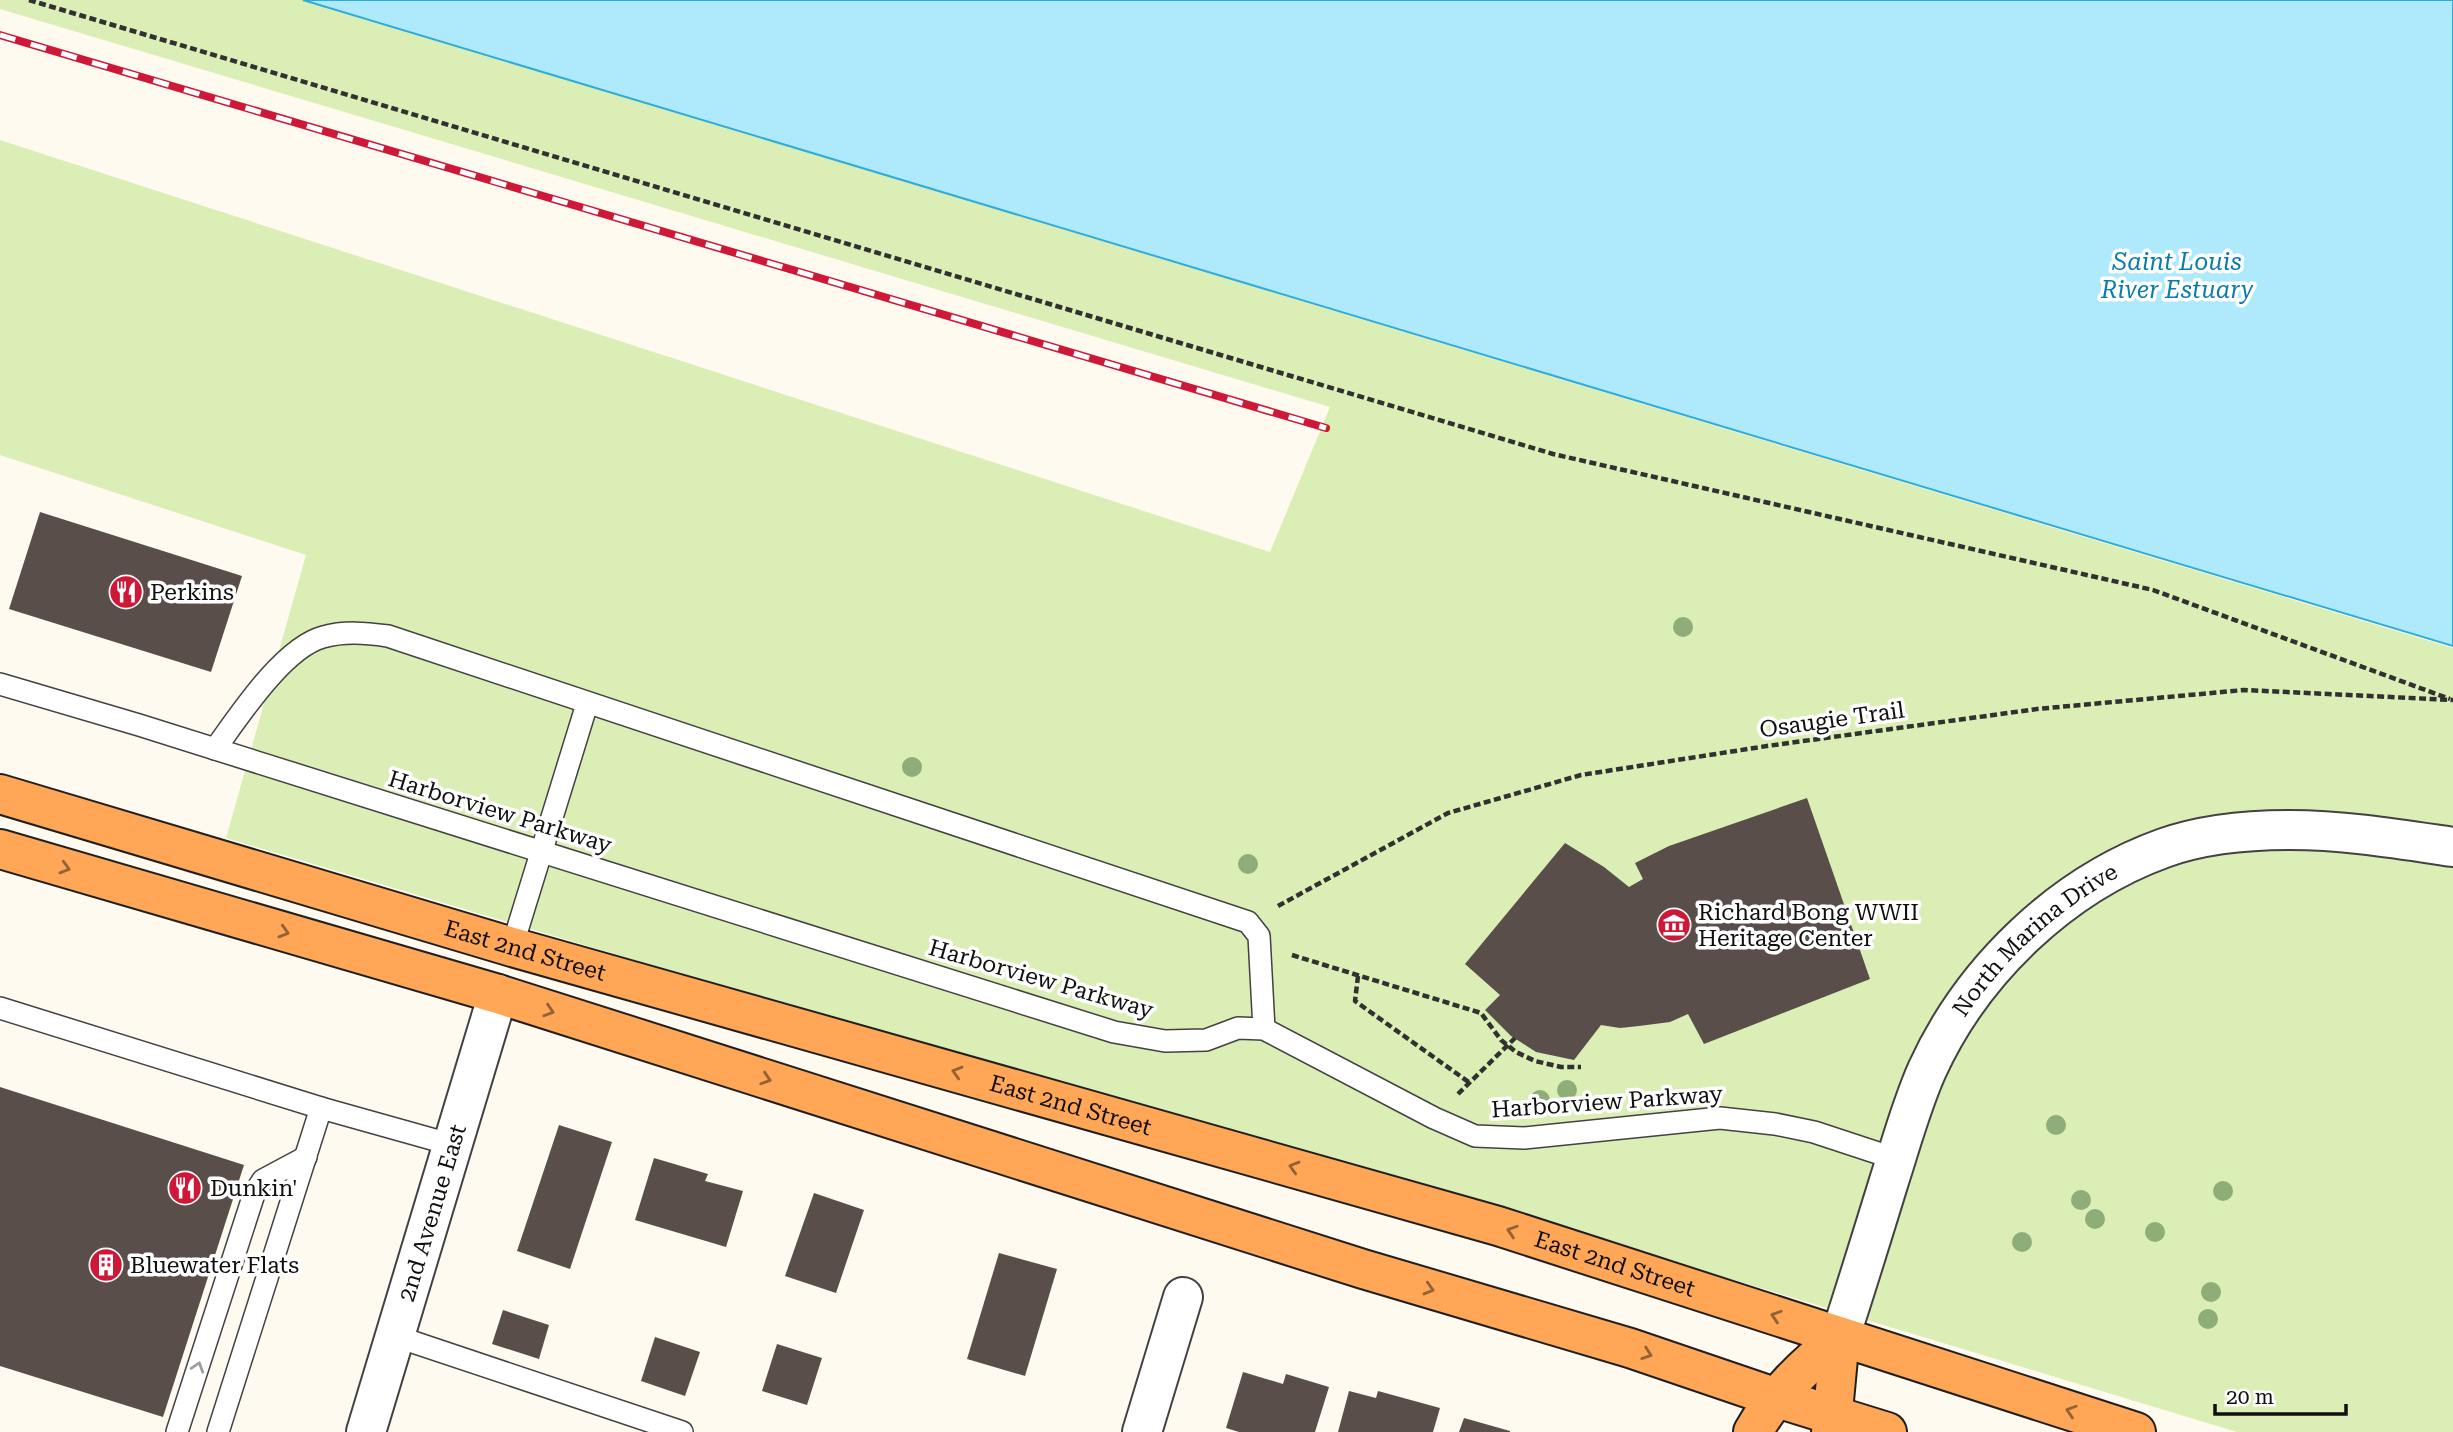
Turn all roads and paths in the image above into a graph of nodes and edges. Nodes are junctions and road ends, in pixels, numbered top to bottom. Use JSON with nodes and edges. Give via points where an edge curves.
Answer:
{"nodes":[{"id":1,"x":29,"y":0,"type":"edge"},
{"id":2,"x":0,"y":684,"type":"edge"},
{"id":3,"x":2451,"y":700,"type":"edge"},
{"id":4,"x":587,"y":704,"type":"junction"},
{"id":5,"x":215,"y":749,"type":"junction"},
{"id":6,"x":0,"y":794,"type":"edge"},
{"id":7,"x":2453,"y":847,"type":"edge"},
{"id":8,"x":0,"y":849,"type":"edge"},
{"id":9,"x":541,"y":852,"type":"junction"},
{"id":10,"x":1248,"y":922,"type":"junction"},
{"id":11,"x":1260,"y":946,"type":"junction"},
{"id":12,"x":512,"y":947,"type":"junction"},
{"id":13,"x":1358,"y":976,"type":"junction"},
{"id":14,"x":498,"y":994,"type":"junction"},
{"id":15,"x":0,"y":1008,"type":"edge"},
{"id":16,"x":1264,"y":1029,"type":"junction"},
{"id":17,"x":1514,"y":1038,"type":"dead end"},
{"id":18,"x":1507,"y":1045,"type":"junction"},
{"id":19,"x":1581,"y":1067,"type":"dead end"},
{"id":20,"x":1470,"y":1083,"type":"junction"},
{"id":21,"x":321,"y":1108,"type":"junction"},
{"id":22,"x":1434,"y":1118,"type":"junction"},
{"id":23,"x":453,"y":1145,"type":"junction"},
{"id":24,"x":306,"y":1157,"type":"junction"},
{"id":25,"x":1896,"y":1159,"type":"junction"},
{"id":26,"x":1183,"y":1297,"type":"dead end"},
{"id":27,"x":395,"y":1336,"type":"junction"},
{"id":28,"x":1840,"y":1337,"type":"junction"},
{"id":29,"x":1777,"y":1398,"type":"junction"},
{"id":30,"x":1832,"y":1423,"type":"edge"},
{"id":31,"x":177,"y":1432,"type":"edge"},
{"id":32,"x":218,"y":1432,"type":"edge"},
{"id":33,"x":366,"y":1432,"type":"edge"},
{"id":34,"x":682,"y":1432,"type":"edge"},
{"id":35,"x":1142,"y":1432,"type":"edge"},
{"id":36,"x":1754,"y":1432,"type":"edge"},
{"id":37,"x":1886,"y":1432,"type":"edge"},
{"id":38,"x":2136,"y":1432,"type":"edge"}],
"edges":[{"from":1,"to":3,"type":"path","via":[[1553,454],[2153,590]]},
{"from":2,"to":5,"type":"lane","name":"Harborview Parkway"},
{"from":3,"to":10,"type":"path","name":"Osaugie Trail","via":[[2245,690],[2037,709],[1581,775],[1448,813]]},
{"from":4,"to":5,"type":"lane","via":[[388,636],[352,632],[321,637],[294,651]]},
{"from":4,"to":9,"type":"lane"},
{"from":4,"to":10,"type":"lane"},
{"from":5,"to":9,"type":"lane","name":"Harborview Parkway"},
{"from":6,"to":12,"type":"highway","name":"East 2nd Street"},
{"from":7,"to":25,"type":"street","name":"North Marina Drive","via":[[2364,834],[2290,830],[2232,834],[2165,848],[2106,876],[2041,920],[1984,978],[1956,1016],[1926,1072]]},
{"from":8,"to":14,"type":"highway","one_way":true},
{"from":9,"to":12,"type":"lane"},
{"from":9,"to":16,"type":"lane","name":"Harborview Parkway","via":[[1114,1032],[1165,1041],[1206,1040],[1238,1028]]},
{"from":10,"to":11,"type":"lane","via":[[1259,936]]},
{"from":11,"to":13,"type":"path"},
{"from":11,"to":16,"type":"lane"},
{"from":12,"to":14,"type":"highway"},
{"from":28,"to":12,"type":"highway","name":"East 2nd Street","one_way":true,"via":[[1498,1226]]},
{"from":13,"to":18,"type":"path","via":[[1481,1013]]},
{"from":13,"to":20,"type":"path","via":[[1355,1001]]},
{"from":14,"to":23,"type":"street","name":"2nd Avenue East"},
{"from":14,"to":29,"type":"highway","one_way":true},
{"from":15,"to":21,"type":"lane"},
{"from":16,"to":22,"type":"lane","name":"Harborview Parkway"},
{"from":17,"to":18,"type":"path"},
{"from":18,"to":19,"type":"path","via":[[1535,1061]]},
{"from":18,"to":20,"type":"path"},
{"from":20,"to":22,"type":"path"},
{"from":21,"to":23,"type":"lane"},
{"from":21,"to":24,"type":"lane"},
{"from":22,"to":25,"type":"lane","name":"Harborview Parkway","via":[[1475,1136],[1524,1138],[1720,1118],[1814,1132]]},
{"from":23,"to":27,"type":"street","name":"2nd Avenue East"},
{"from":31,"to":24,"type":"lane","one_way":true,"via":[[254,1194],[263,1180]]},
{"from":24,"to":32,"type":"lane"},
{"from":25,"to":28,"type":"street","name":"North Marina Drive"},
{"from":26,"to":35,"type":"street"},
{"from":27,"to":33,"type":"street","name":"2nd Avenue East"},
{"from":27,"to":34,"type":"lane"},
{"from":28,"to":29,"type":"highway"},
{"from":28,"to":30,"type":"highway"},
{"from":38,"to":28,"type":"highway","name":"East 2nd Street","one_way":true},
{"from":29,"to":30,"type":"highway"},
{"from":29,"to":36,"type":"highway"},
{"from":30,"to":37,"type":"highway"}]}
